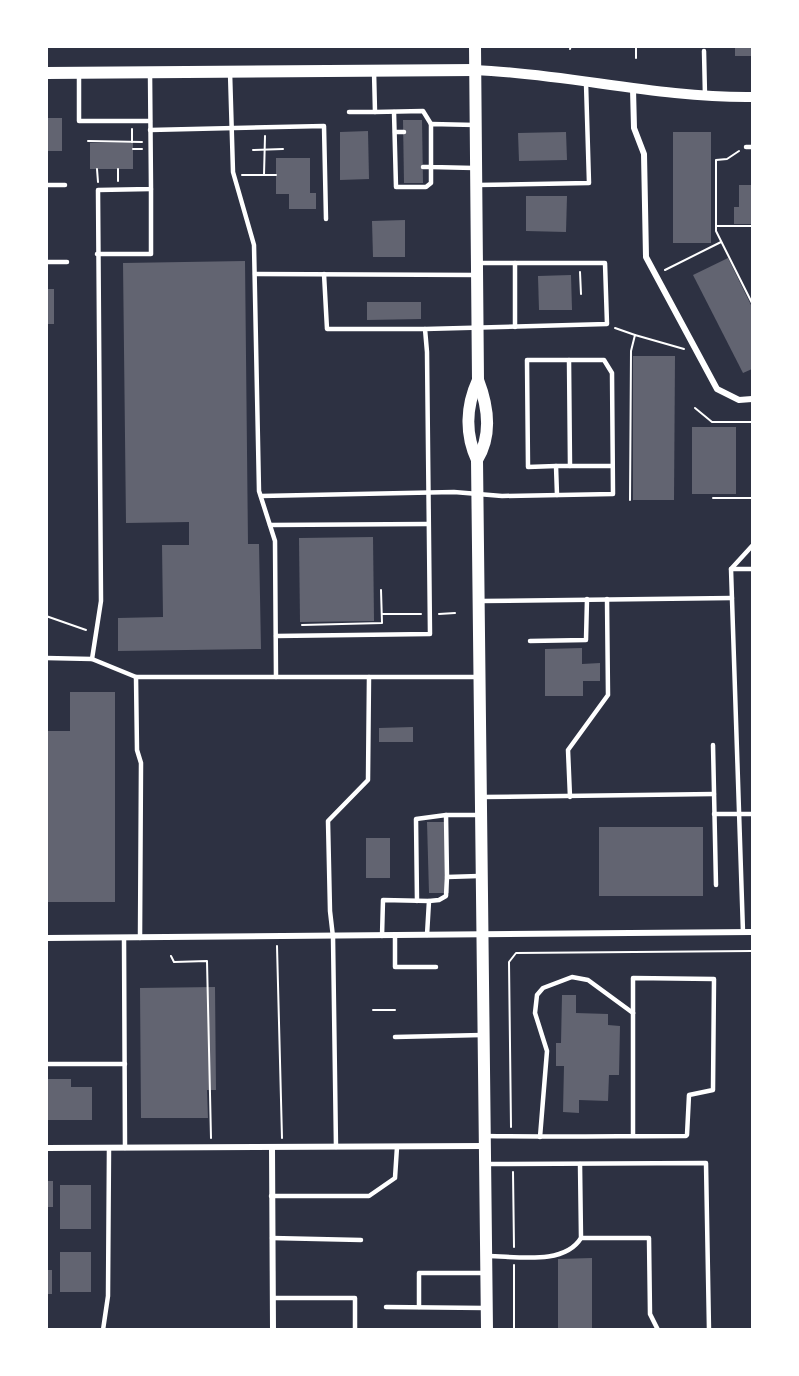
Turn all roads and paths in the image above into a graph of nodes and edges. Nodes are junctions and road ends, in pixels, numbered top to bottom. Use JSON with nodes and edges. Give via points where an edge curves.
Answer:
{"nodes":[{"id":1,"x":475,"y":46,"type":"edge"},
{"id":2,"x":636,"y":46,"type":"edge"},
{"id":3,"x":704,"y":51,"type":"dead end"},
{"id":4,"x":636,"y":58,"type":"dead end"},
{"id":5,"x":475,"y":70,"type":"junction"},
{"id":6,"x":374,"y":71,"type":"junction"},
{"id":7,"x":150,"y":72,"type":"junction"},
{"id":8,"x":230,"y":72,"type":"junction"},
{"id":9,"x":46,"y":73,"type":"edge"},
{"id":10,"x":79,"y":73,"type":"junction"},
{"id":11,"x":586,"y":81,"type":"junction"},
{"id":12,"x":633,"y":89,"type":"junction"},
{"id":13,"x":705,"y":96,"type":"junction"},
{"id":14,"x":753,"y":97,"type":"edge"},
{"id":15,"x":349,"y":112,"type":"dead end"},
{"id":16,"x":375,"y":112,"type":"junction"},
{"id":17,"x":394,"y":112,"type":"junction"},
{"id":18,"x":150,"y":122,"type":"junction"},
{"id":19,"x":431,"y":124,"type":"junction"},
{"id":20,"x":476,"y":125,"type":"junction"},
{"id":21,"x":265,"y":128,"type":"junction"},
{"id":22,"x":231,"y":129,"type":"junction"},
{"id":23,"x":150,"y":130,"type":"junction"},
{"id":24,"x":394,"y":132,"type":"junction"},
{"id":25,"x":404,"y":132,"type":"dead end"},
{"id":26,"x":423,"y":132,"type":"dead end"},
{"id":27,"x":431,"y":132,"type":"junction"},
{"id":28,"x":88,"y":141,"type":"dead end"},
{"id":29,"x":150,"y":142,"type":"junction"},
{"id":30,"x":749,"y":147,"type":"edge"},
{"id":31,"x":265,"y":149,"type":"junction"},
{"id":32,"x":283,"y":149,"type":"dead end"},
{"id":33,"x":395,"y":149,"type":"junction"},
{"id":34,"x":404,"y":149,"type":"dead end"},
{"id":35,"x":423,"y":149,"type":"dead end"},
{"id":36,"x":432,"y":149,"type":"junction"},
{"id":37,"x":254,"y":150,"type":"dead end"},
{"id":38,"x":395,"y":167,"type":"junction"},
{"id":39,"x":404,"y":167,"type":"dead end"},
{"id":40,"x":423,"y":167,"type":"dead end"},
{"id":41,"x":431,"y":167,"type":"junction"},
{"id":42,"x":476,"y":168,"type":"junction"},
{"id":43,"x":264,"y":175,"type":"junction"},
{"id":44,"x":276,"y":175,"type":"dead end"},
{"id":45,"x":234,"y":176,"type":"junction"},
{"id":46,"x":46,"y":185,"type":"edge"},
{"id":47,"x":65,"y":185,"type":"dead end"},
{"id":48,"x":477,"y":185,"type":"junction"},
{"id":49,"x":151,"y":189,"type":"junction"},
{"id":50,"x":326,"y":219,"type":"dead end"},
{"id":51,"x":716,"y":226,"type":"junction"},
{"id":52,"x":753,"y":226,"type":"edge"},
{"id":53,"x":721,"y":242,"type":"junction"},
{"id":54,"x":98,"y":254,"type":"junction"},
{"id":55,"x":46,"y":262,"type":"edge"},
{"id":56,"x":68,"y":262,"type":"dead end"},
{"id":57,"x":514,"y":263,"type":"junction"},
{"id":58,"x":580,"y":263,"type":"junction"},
{"id":59,"x":477,"y":269,"type":"junction"},
{"id":60,"x":255,"y":274,"type":"junction"},
{"id":61,"x":324,"y":274,"type":"junction"},
{"id":62,"x":656,"y":274,"type":"junction"},
{"id":63,"x":581,"y":294,"type":"dead end"},
{"id":64,"x":753,"y":303,"type":"edge"},
{"id":65,"x":607,"y":324,"type":"junction"},
{"id":66,"x":478,"y":327,"type":"junction"},
{"id":67,"x":515,"y":327,"type":"junction"},
{"id":68,"x":425,"y":329,"type":"junction"},
{"id":69,"x":635,"y":335,"type":"junction"},
{"id":70,"x":698,"y":353,"type":"junction"},
{"id":71,"x":569,"y":360,"type":"junction"},
{"id":72,"x":753,"y":399,"type":"edge"},
{"id":73,"x":695,"y":408,"type":"dead end"},
{"id":74,"x":753,"y":422,"type":"edge"},
{"id":75,"x":556,"y":466,"type":"junction"},
{"id":76,"x":570,"y":466,"type":"junction"},
{"id":77,"x":612,"y":466,"type":"junction"},
{"id":78,"x":427,"y":493,"type":"junction"},
{"id":79,"x":477,"y":493,"type":"junction"},
{"id":80,"x":557,"y":495,"type":"junction"},
{"id":81,"x":261,"y":496,"type":"junction"},
{"id":82,"x":713,"y":498,"type":"dead end"},
{"id":83,"x":753,"y":498,"type":"edge"},
{"id":84,"x":630,"y":501,"type":"dead end"},
{"id":85,"x":428,"y":524,"type":"junction"},
{"id":86,"x":270,"y":525,"type":"junction"},
{"id":87,"x":753,"y":546,"type":"edge"},
{"id":88,"x":731,"y":569,"type":"junction"},
{"id":89,"x":753,"y":569,"type":"edge"},
{"id":90,"x":381,"y":590,"type":"dead end"},
{"id":91,"x":732,"y":598,"type":"junction"},
{"id":92,"x":588,"y":599,"type":"junction"},
{"id":93,"x":607,"y":599,"type":"junction"},
{"id":94,"x":478,"y":601,"type":"junction"},
{"id":95,"x":455,"y":613,"type":"dead end"},
{"id":96,"x":429,"y":614,"type":"junction"},
{"id":97,"x":382,"y":615,"type":"junction"},
{"id":98,"x":46,"y":616,"type":"edge"},
{"id":99,"x":302,"y":625,"type":"dead end"},
{"id":100,"x":96,"y":633,"type":"junction"},
{"id":101,"x":276,"y":636,"type":"junction"},
{"id":102,"x":530,"y":640,"type":"dead end"},
{"id":103,"x":46,"y":658,"type":"edge"},
{"id":104,"x":92,"y":658,"type":"junction"},
{"id":105,"x":136,"y":677,"type":"junction"},
{"id":106,"x":276,"y":677,"type":"junction"},
{"id":107,"x":369,"y":677,"type":"junction"},
{"id":108,"x":480,"y":677,"type":"junction"},
{"id":109,"x":713,"y":745,"type":"dead end"},
{"id":110,"x":714,"y":794,"type":"junction"},
{"id":111,"x":481,"y":797,"type":"junction"},
{"id":112,"x":570,"y":797,"type":"junction"},
{"id":113,"x":482,"y":814,"type":"junction"},
{"id":114,"x":714,"y":814,"type":"junction"},
{"id":115,"x":740,"y":814,"type":"junction"},
{"id":116,"x":753,"y":814,"type":"edge"},
{"id":117,"x":446,"y":815,"type":"junction"},
{"id":118,"x":482,"y":876,"type":"junction"},
{"id":119,"x":447,"y":877,"type":"junction"},
{"id":120,"x":716,"y":885,"type":"dead end"},
{"id":121,"x":417,"y":901,"type":"junction"},
{"id":122,"x":429,"y":901,"type":"junction"},
{"id":123,"x":743,"y":932,"type":"junction"},
{"id":124,"x":753,"y":932,"type":"edge"},
{"id":125,"x":483,"y":934,"type":"junction"},
{"id":126,"x":428,"y":935,"type":"junction"},
{"id":127,"x":382,"y":936,"type":"junction"},
{"id":128,"x":395,"y":936,"type":"junction"},
{"id":129,"x":276,"y":937,"type":"junction"},
{"id":130,"x":333,"y":937,"type":"junction"},
{"id":131,"x":46,"y":938,"type":"edge"},
{"id":132,"x":124,"y":938,"type":"junction"},
{"id":133,"x":140,"y":938,"type":"junction"},
{"id":134,"x":753,"y":951,"type":"edge"},
{"id":135,"x":171,"y":956,"type":"dead end"},
{"id":136,"x":436,"y":967,"type":"dead end"},
{"id":137,"x":373,"y":1010,"type":"dead end"},
{"id":138,"x":395,"y":1010,"type":"dead end"},
{"id":139,"x":633,"y":1013,"type":"junction"},
{"id":140,"x":484,"y":1035,"type":"junction"},
{"id":141,"x":395,"y":1037,"type":"dead end"},
{"id":142,"x":46,"y":1064,"type":"edge"},
{"id":143,"x":125,"y":1064,"type":"junction"},
{"id":144,"x":511,"y":1136,"type":"junction"},
{"id":145,"x":633,"y":1136,"type":"junction"},
{"id":146,"x":540,"y":1137,"type":"junction"},
{"id":147,"x":486,"y":1141,"type":"junction"},
{"id":148,"x":212,"y":1147,"type":"junction"},
{"id":149,"x":272,"y":1147,"type":"junction"},
{"id":150,"x":282,"y":1147,"type":"junction"},
{"id":151,"x":336,"y":1147,"type":"junction"},
{"id":152,"x":397,"y":1147,"type":"junction"},
{"id":153,"x":46,"y":1148,"type":"edge"},
{"id":154,"x":109,"y":1148,"type":"junction"},
{"id":155,"x":125,"y":1148,"type":"junction"},
{"id":156,"x":486,"y":1164,"type":"junction"},
{"id":157,"x":513,"y":1164,"type":"junction"},
{"id":158,"x":580,"y":1164,"type":"junction"},
{"id":159,"x":271,"y":1196,"type":"junction"},
{"id":160,"x":272,"y":1238,"type":"junction"},
{"id":161,"x":581,"y":1238,"type":"junction"},
{"id":162,"x":361,"y":1240,"type":"dead end"},
{"id":163,"x":487,"y":1256,"type":"junction"},
{"id":164,"x":514,"y":1256,"type":"junction"},
{"id":165,"x":487,"y":1273,"type":"junction"},
{"id":166,"x":273,"y":1299,"type":"junction"},
{"id":167,"x":386,"y":1307,"type":"dead end"},
{"id":168,"x":419,"y":1308,"type":"junction"},
{"id":169,"x":487,"y":1308,"type":"junction"},
{"id":170,"x":103,"y":1329,"type":"edge"},
{"id":171,"x":273,"y":1329,"type":"edge"},
{"id":172,"x":355,"y":1329,"type":"edge"},
{"id":173,"x":487,"y":1329,"type":"edge"},
{"id":174,"x":514,"y":1329,"type":"edge"},
{"id":175,"x":658,"y":1329,"type":"edge"},
{"id":176,"x":709,"y":1329,"type":"edge"}],
"edges":[{"from":1,"to":5,"type":"main road"},
{"from":2,"to":4,"type":"path"},
{"from":3,"to":13,"type":"lane"},
{"from":5,"to":6,"type":"main road"},
{"from":5,"to":11,"type":"street"},
{"from":5,"to":20,"type":"main road"},
{"from":6,"to":8,"type":"main road"},
{"from":6,"to":16,"type":"lane"},
{"from":7,"to":8,"type":"main road"},
{"from":7,"to":10,"type":"main road"},
{"from":7,"to":18,"type":"lane"},
{"from":8,"to":22,"type":"lane"},
{"from":9,"to":10,"type":"main road"},
{"from":10,"to":18,"type":"lane","via":[[79,121]]},
{"from":11,"to":12,"type":"street"},
{"from":11,"to":48,"type":"lane","via":[[590,183]]},
{"from":12,"to":13,"type":"street"},
{"from":12,"to":62,"type":"street","via":[[634,128],[644,154],[646,257]]},
{"from":13,"to":14,"type":"street"},
{"from":15,"to":16,"type":"lane"},
{"from":16,"to":17,"type":"lane"},
{"from":17,"to":19,"type":"lane","via":[[423,111]]},
{"from":17,"to":24,"type":"lane"},
{"from":18,"to":23,"type":"lane"},
{"from":19,"to":20,"type":"lane"},
{"from":19,"to":27,"type":"lane"},
{"from":20,"to":42,"type":"main road"},
{"from":21,"to":22,"type":"lane"},
{"from":21,"to":31,"type":"path"},
{"from":21,"to":50,"type":"lane","via":[[324,126]]},
{"from":22,"to":23,"type":"lane"},
{"from":22,"to":45,"type":"lane"},
{"from":23,"to":29,"type":"lane"},
{"from":24,"to":25,"type":"lane"},
{"from":24,"to":33,"type":"lane"},
{"from":26,"to":27,"type":"lane"},
{"from":27,"to":36,"type":"lane"},
{"from":28,"to":29,"type":"path"},
{"from":29,"to":49,"type":"lane"},
{"from":30,"to":51,"type":"path","via":[[727,159],[716,160]]},
{"from":31,"to":32,"type":"path"},
{"from":31,"to":37,"type":"path"},
{"from":31,"to":43,"type":"path"},
{"from":33,"to":34,"type":"lane"},
{"from":33,"to":38,"type":"lane"},
{"from":35,"to":36,"type":"lane"},
{"from":36,"to":41,"type":"lane"},
{"from":38,"to":39,"type":"lane"},
{"from":38,"to":41,"type":"lane","via":[[396,187],[426,187],[431,183]]},
{"from":40,"to":41,"type":"lane"},
{"from":41,"to":42,"type":"lane"},
{"from":42,"to":48,"type":"main road"},
{"from":43,"to":44,"type":"path"},
{"from":43,"to":45,"type":"path"},
{"from":45,"to":60,"type":"lane","via":[[254,245]]},
{"from":46,"to":47,"type":"lane"},
{"from":48,"to":59,"type":"main road"},
{"from":49,"to":54,"type":"lane","via":[[98,190]]},
{"from":49,"to":54,"type":"lane","via":[[151,254]]},
{"from":51,"to":52,"type":"path"},
{"from":51,"to":53,"type":"path"},
{"from":53,"to":62,"type":"path"},
{"from":53,"to":64,"type":"path"},
{"from":54,"to":100,"type":"lane","via":[[101,601]]},
{"from":55,"to":56,"type":"lane"},
{"from":57,"to":58,"type":"lane"},
{"from":57,"to":59,"type":"lane"},
{"from":57,"to":67,"type":"lane"},
{"from":58,"to":63,"type":"path"},
{"from":58,"to":65,"type":"lane","via":[[605,263]]},
{"from":59,"to":61,"type":"lane"},
{"from":59,"to":66,"type":"main road"},
{"from":60,"to":61,"type":"lane"},
{"from":60,"to":81,"type":"lane"},
{"from":61,"to":68,"type":"lane","via":[[327,329]]},
{"from":62,"to":70,"type":"street"},
{"from":65,"to":67,"type":"lane"},
{"from":65,"to":69,"type":"path"},
{"from":66,"to":67,"type":"lane"},
{"from":66,"to":68,"type":"lane"},
{"from":66,"to":79,"type":"main road","via":[[478,380],[469,400],[469,443],[477,460]]},
{"from":68,"to":78,"type":"lane"},
{"from":69,"to":70,"type":"path"},
{"from":69,"to":84,"type":"path","via":[[631,351]]},
{"from":70,"to":72,"type":"street","via":[[717,389],[739,399]]},
{"from":71,"to":75,"type":"lane","via":[[527,360],[528,467]]},
{"from":71,"to":76,"type":"lane"},
{"from":71,"to":77,"type":"lane","via":[[603,360],[612,373]]},
{"from":73,"to":74,"type":"path","via":[[712,422]]},
{"from":75,"to":76,"type":"lane"},
{"from":75,"to":80,"type":"lane"},
{"from":76,"to":77,"type":"lane"},
{"from":77,"to":80,"type":"lane","via":[[613,494]]},
{"from":78,"to":79,"type":"lane"},
{"from":78,"to":81,"type":"lane"},
{"from":78,"to":85,"type":"lane"},
{"from":79,"to":80,"type":"lane"},
{"from":79,"to":94,"type":"main road"},
{"from":81,"to":86,"type":"lane"},
{"from":82,"to":83,"type":"path"},
{"from":85,"to":86,"type":"lane"},
{"from":85,"to":96,"type":"lane"},
{"from":86,"to":101,"type":"lane","via":[[275,541]]},
{"from":87,"to":88,"type":"lane"},
{"from":88,"to":89,"type":"lane"},
{"from":88,"to":91,"type":"lane"},
{"from":90,"to":97,"type":"path"},
{"from":91,"to":93,"type":"lane"},
{"from":91,"to":115,"type":"lane"},
{"from":92,"to":93,"type":"lane"},
{"from":92,"to":94,"type":"lane"},
{"from":92,"to":102,"type":"lane","via":[[586,640]]},
{"from":93,"to":112,"type":"lane","via":[[608,695],[568,750]]},
{"from":94,"to":108,"type":"main road"},
{"from":95,"to":96,"type":"path"},
{"from":96,"to":97,"type":"path"},
{"from":96,"to":101,"type":"lane","via":[[430,634]]},
{"from":97,"to":99,"type":"path","via":[[382,623]]},
{"from":98,"to":100,"type":"path"},
{"from":100,"to":104,"type":"lane"},
{"from":101,"to":106,"type":"lane"},
{"from":103,"to":104,"type":"lane"},
{"from":104,"to":105,"type":"lane"},
{"from":105,"to":106,"type":"lane"},
{"from":105,"to":133,"type":"lane","via":[[137,750],[141,763]]},
{"from":106,"to":107,"type":"lane"},
{"from":107,"to":108,"type":"lane"},
{"from":107,"to":130,"type":"lane","via":[[368,780],[328,821]]},
{"from":108,"to":111,"type":"main road"},
{"from":109,"to":110,"type":"lane"},
{"from":110,"to":112,"type":"lane"},
{"from":110,"to":114,"type":"lane"},
{"from":111,"to":112,"type":"lane"},
{"from":111,"to":113,"type":"main road"},
{"from":113,"to":117,"type":"lane"},
{"from":113,"to":118,"type":"main road"},
{"from":114,"to":115,"type":"lane"},
{"from":114,"to":120,"type":"lane"},
{"from":115,"to":116,"type":"lane"},
{"from":115,"to":123,"type":"lane"},
{"from":117,"to":119,"type":"lane"},
{"from":117,"to":121,"type":"lane","via":[[416,819]]},
{"from":118,"to":119,"type":"lane"},
{"from":118,"to":125,"type":"main road"},
{"from":119,"to":122,"type":"lane","via":[[446,896]]},
{"from":121,"to":122,"type":"lane"},
{"from":121,"to":127,"type":"lane","via":[[383,900]]},
{"from":122,"to":126,"type":"lane"},
{"from":123,"to":124,"type":"street"},
{"from":123,"to":125,"type":"street"},
{"from":125,"to":126,"type":"street"},
{"from":125,"to":140,"type":"main road"},
{"from":126,"to":128,"type":"street"},
{"from":127,"to":128,"type":"street"},
{"from":127,"to":130,"type":"street"},
{"from":128,"to":136,"type":"lane","via":[[395,967]]},
{"from":129,"to":130,"type":"street"},
{"from":129,"to":133,"type":"street"},
{"from":129,"to":150,"type":"path"},
{"from":130,"to":151,"type":"lane"},
{"from":131,"to":132,"type":"street"},
{"from":132,"to":133,"type":"street"},
{"from":132,"to":143,"type":"lane"},
{"from":134,"to":144,"type":"path","via":[[528,952],[512,956]]},
{"from":135,"to":148,"type":"path","via":[[174,962],[207,961]]},
{"from":137,"to":138,"type":"path"},
{"from":139,"to":145,"type":"lane"},
{"from":139,"to":145,"type":"lane","via":[[633,978],[714,979],[713,1092],[689,1095],[687,1135]]},
{"from":139,"to":146,"type":"lane","via":[[588,980],[572,977],[543,988],[537,995],[535,1013],[547,1051]]},
{"from":140,"to":141,"type":"lane"},
{"from":140,"to":147,"type":"main road"},
{"from":142,"to":143,"type":"lane"},
{"from":143,"to":155,"type":"lane"},
{"from":144,"to":146,"type":"lane"},
{"from":144,"to":147,"type":"lane"},
{"from":145,"to":146,"type":"lane"},
{"from":147,"to":152,"type":"street"},
{"from":147,"to":156,"type":"main road"},
{"from":148,"to":149,"type":"street"},
{"from":148,"to":155,"type":"street"},
{"from":149,"to":150,"type":"street"},
{"from":149,"to":159,"type":"street"},
{"from":150,"to":151,"type":"street"},
{"from":151,"to":152,"type":"street"},
{"from":152,"to":159,"type":"lane","via":[[395,1178],[369,1196]]},
{"from":153,"to":154,"type":"street"},
{"from":154,"to":155,"type":"street"},
{"from":154,"to":170,"type":"lane","via":[[108,1296]]},
{"from":156,"to":157,"type":"lane"},
{"from":156,"to":163,"type":"main road"},
{"from":157,"to":158,"type":"lane"},
{"from":157,"to":164,"type":"path"},
{"from":158,"to":161,"type":"lane"},
{"from":158,"to":176,"type":"lane","via":[[706,1163]]},
{"from":159,"to":160,"type":"street"},
{"from":160,"to":162,"type":"lane"},
{"from":160,"to":166,"type":"street"},
{"from":161,"to":164,"type":"lane","via":[[573,1248],[557,1255]]},
{"from":161,"to":175,"type":"lane","via":[[649,1238],[650,1314]]},
{"from":163,"to":164,"type":"lane"},
{"from":163,"to":165,"type":"main road"},
{"from":164,"to":174,"type":"path"},
{"from":165,"to":168,"type":"lane","via":[[419,1273]]},
{"from":165,"to":169,"type":"main road"},
{"from":166,"to":171,"type":"street"},
{"from":166,"to":172,"type":"lane","via":[[354,1298]]},
{"from":167,"to":168,"type":"lane"},
{"from":168,"to":169,"type":"lane"},
{"from":169,"to":173,"type":"main road"}]}
